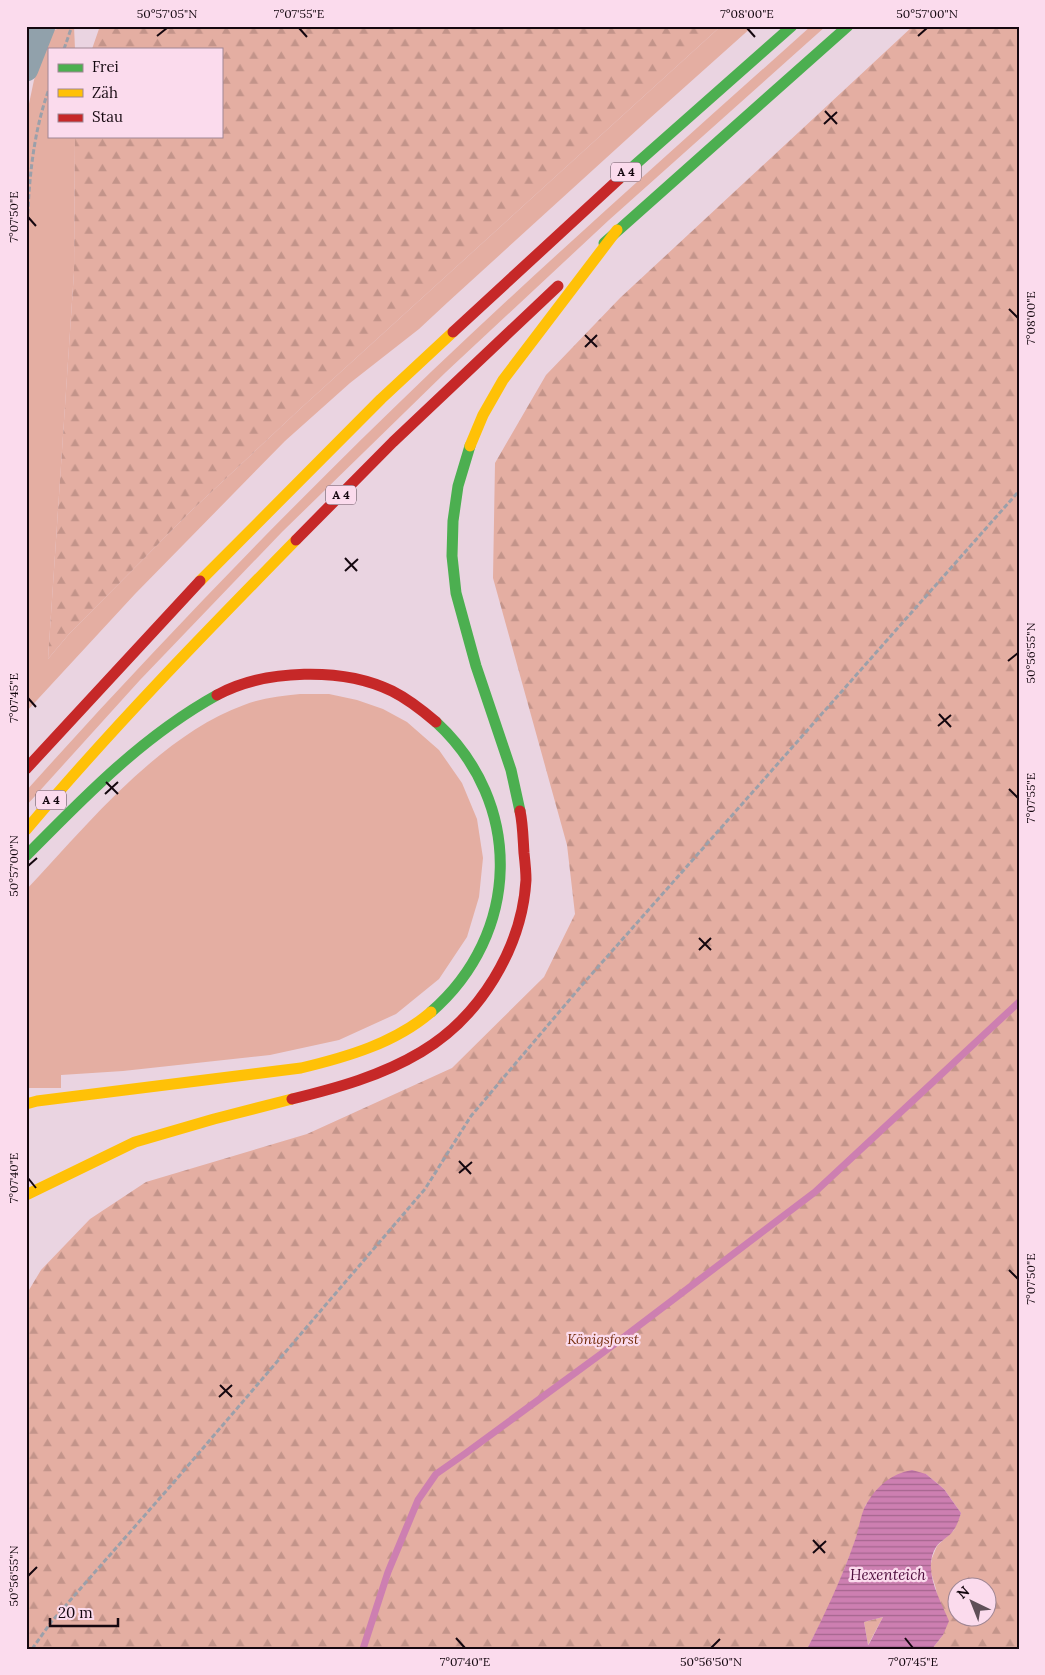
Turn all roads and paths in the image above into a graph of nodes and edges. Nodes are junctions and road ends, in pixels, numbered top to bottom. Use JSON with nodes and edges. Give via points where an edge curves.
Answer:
{"nodes":[{"id":1,"x":43,"y":26,"type":"edge"},
{"id":2,"x":72,"y":26,"type":"edge"},
{"id":3,"x":792,"y":26,"type":"edge"},
{"id":4,"x":848,"y":26,"type":"edge"},
{"id":5,"x":64,"y":48,"type":"edge"},
{"id":6,"x":26,"y":69,"type":"edge"},
{"id":7,"x":48,"y":93,"type":"edge"},
{"id":8,"x":617,"y":230,"type":"junction"},
{"id":9,"x":26,"y":259,"type":"edge"},
{"id":10,"x":1019,"y":491,"type":"edge"},
{"id":11,"x":26,"y":769,"type":"edge"},
{"id":12,"x":26,"y":830,"type":"edge"},
{"id":13,"x":26,"y":856,"type":"edge"},
{"id":14,"x":30,"y":1101,"type":"edge"},
{"id":15,"x":27,"y":1194,"type":"edge"},
{"id":16,"x":32,"y":1649,"type":"edge"}],
"edges":[{"from":1,"to":6,"type":"street"},
{"from":2,"to":5,"type":"path"},
{"from":3,"to":11,"type":"highway","number":"A 4","via":[[596,199],[381,399],[206,574]]},
{"from":4,"to":8,"type":"highway","number":"A 4"},
{"from":7,"to":9,"type":"path","via":[[30,176]]},
{"from":8,"to":12,"type":"highway","number":"A 4","via":[[393,442],[184,654]]},
{"from":8,"to":15,"type":"highway","via":[[503,380],[468,450],[458,486],[452,556],[456,593],[476,666],[512,770],[521,814],[526,880],[520,916],[507,954],[492,982],[449,1031],[421,1052],[372,1076],[135,1142]]},
{"from":10,"to":16,"type":"path","via":[[582,985],[471,1116],[424,1189],[52,1621]]},
{"from":13,"to":14,"type":"highway","via":[[114,770],[186,713],[222,692],[253,682],[284,675],[314,674],[342,677],[392,691],[438,724],[476,771],[490,798],[500,859],[499,892],[492,922],[462,980],[439,1006],[410,1028],[380,1044],[339,1060],[301,1068]]}]}
